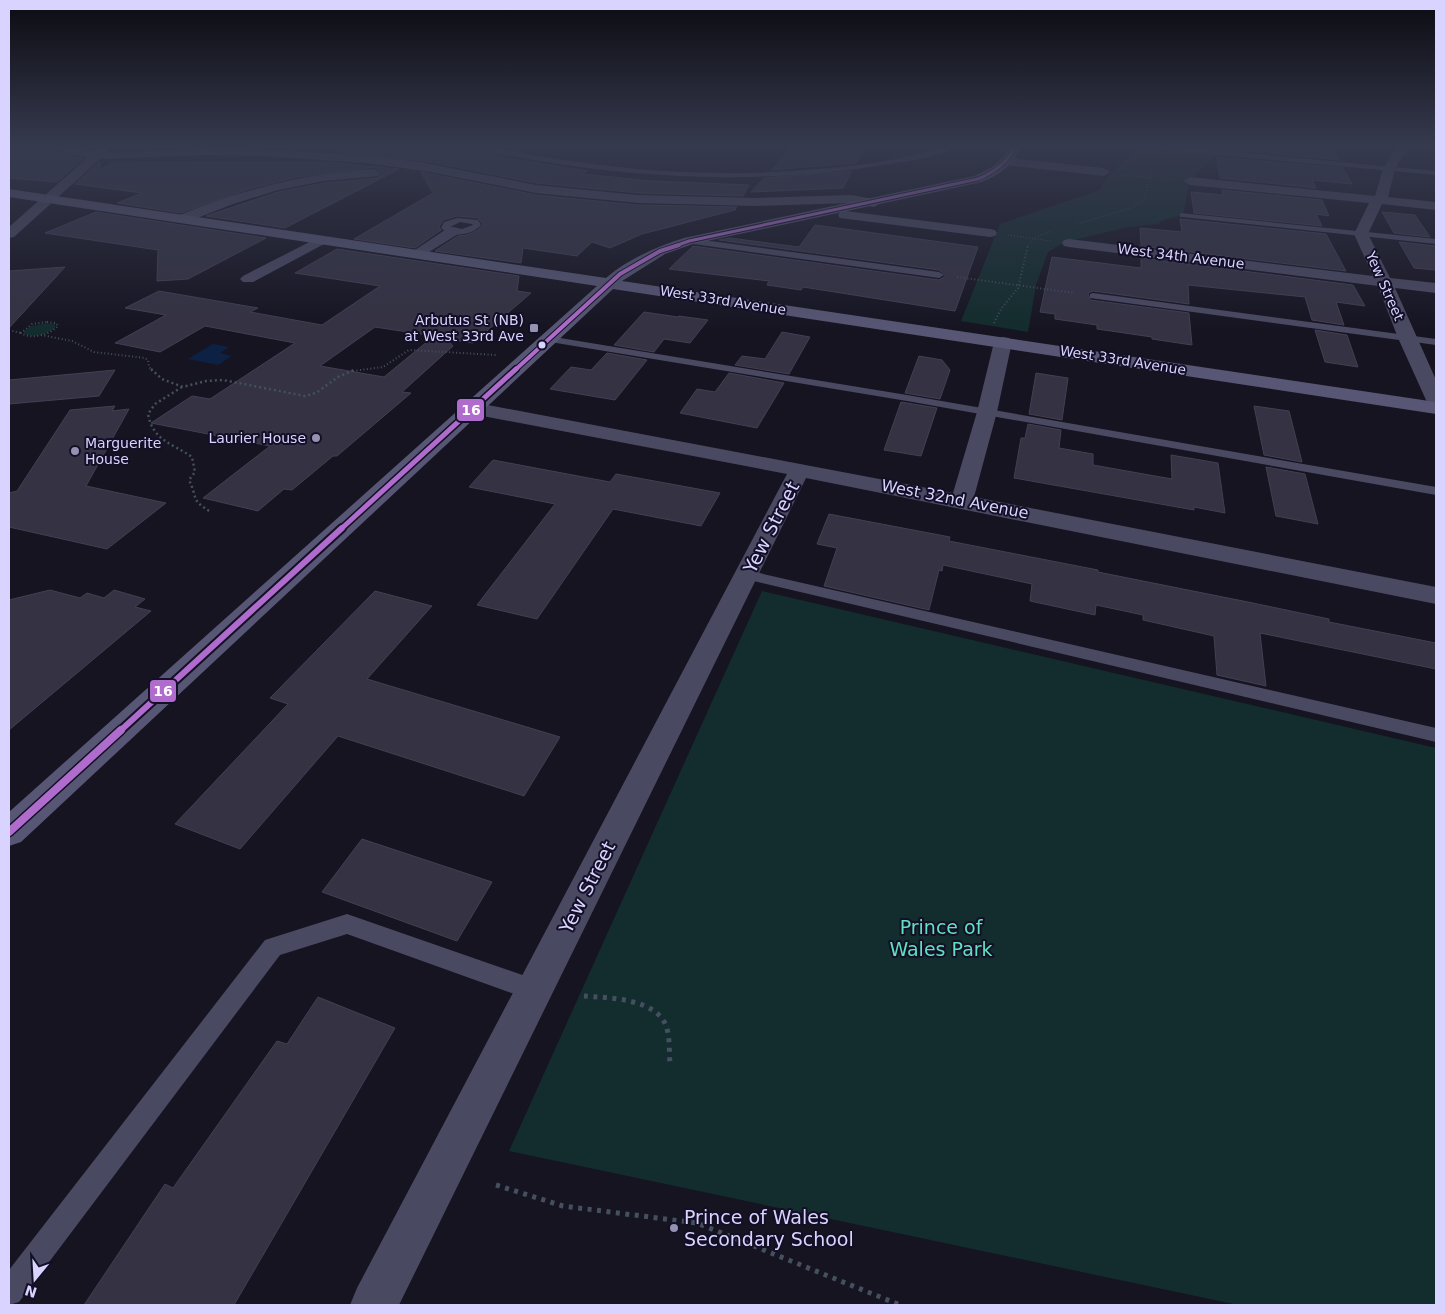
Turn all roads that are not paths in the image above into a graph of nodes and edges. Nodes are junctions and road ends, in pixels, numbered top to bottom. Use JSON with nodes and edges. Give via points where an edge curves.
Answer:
{"nodes":[{"id":1,"x":38,"y":208,"type":"edge"},
{"id":2,"x":111,"y":208,"type":"edge"},
{"id":3,"x":208,"y":208,"type":"edge"},
{"id":4,"x":835,"y":208,"type":"edge"},
{"id":5,"x":846,"y":208,"type":"edge"},
{"id":6,"x":1373,"y":208,"type":"edge"},
{"id":7,"x":838,"y":210,"type":"junction"},
{"id":8,"x":1183,"y":215,"type":"dead end"},
{"id":9,"x":182,"y":219,"type":"junction"},
{"id":10,"x":453,"y":231,"type":"dead end"},
{"id":11,"x":990,"y":233,"type":"road end"},
{"id":12,"x":9,"y":234,"type":"edge"},
{"id":13,"x":1361,"y":234,"type":"junction"},
{"id":14,"x":321,"y":240,"type":"junction"},
{"id":15,"x":690,"y":241,"type":"junction"},
{"id":16,"x":1436,"y":242,"type":"edge"},
{"id":17,"x":1070,"y":243,"type":"road end"},
{"id":18,"x":416,"y":254,"type":"junction"},
{"id":19,"x":939,"y":275,"type":"road end"},
{"id":20,"x":248,"y":279,"type":"dead end"},
{"id":21,"x":1384,"y":281,"type":"junction"},
{"id":22,"x":610,"y":283,"type":"junction"},
{"id":23,"x":1436,"y":288,"type":"edge"},
{"id":24,"x":1093,"y":296,"type":"road end"},
{"id":25,"x":998,"y":335,"type":"junction"},
{"id":26,"x":1407,"y":338,"type":"junction"},
{"id":27,"x":548,"y":339,"type":"junction"},
{"id":28,"x":1436,"y":342,"type":"edge"},
{"id":29,"x":1436,"y":400,"type":"edge"},
{"id":30,"x":472,"y":408,"type":"junction"},
{"id":31,"x":1436,"y":408,"type":"edge"},
{"id":32,"x":987,"y":412,"type":"junction"},
{"id":33,"x":800,"y":469,"type":"junction"},
{"id":34,"x":1436,"y":490,"type":"edge"},
{"id":35,"x":962,"y":501,"type":"junction"},
{"id":36,"x":746,"y":575,"type":"junction"},
{"id":37,"x":1436,"y":596,"type":"edge"},
{"id":38,"x":1436,"y":735,"type":"edge"},
{"id":39,"x":9,"y":832,"type":"edge"},
{"id":40,"x":534,"y":990,"type":"junction"},
{"id":41,"x":9,"y":1292,"type":"edge"},
{"id":42,"x":374,"y":1305,"type":"edge"}],
"edges":[{"from":1,"to":12,"type":"street"},
{"from":2,"to":9,"type":"street","name":"West 33rd Avenue"},
{"from":3,"to":9,"type":"street"},
{"from":4,"to":7,"type":"street"},
{"from":5,"to":7,"type":"street"},
{"from":6,"to":13,"type":"street","name":"Yew Street"},
{"from":7,"to":11,"type":"street","via":[[847,216]]},
{"from":7,"to":15,"type":"street"},
{"from":8,"to":13,"type":"lane"},
{"from":9,"to":14,"type":"street","name":"West 33rd Avenue"},
{"from":10,"to":18,"type":"street"},
{"from":13,"to":16,"type":"lane"},
{"from":13,"to":21,"type":"street","name":"Yew Street"},
{"from":14,"to":18,"type":"street","name":"West 33rd Avenue"},
{"from":14,"to":20,"type":"street"},
{"from":15,"to":19,"type":"lane"},
{"from":15,"to":22,"type":"street","via":[[660,250]]},
{"from":17,"to":21,"type":"street","name":"West 34th Avenue"},
{"from":18,"to":22,"type":"street","name":"West 33rd Avenue"},
{"from":21,"to":23,"type":"street","name":"West 34th Avenue"},
{"from":21,"to":26,"type":"street","name":"Yew Street"},
{"from":22,"to":25,"type":"street","name":"West 33rd Avenue"},
{"from":22,"to":27,"type":"street"},
{"from":24,"to":26,"type":"lane"},
{"from":25,"to":31,"type":"street","name":"West 33rd Avenue"},
{"from":25,"to":32,"type":"street"},
{"from":26,"to":28,"type":"lane"},
{"from":26,"to":29,"type":"street","name":"Yew Street"},
{"from":27,"to":30,"type":"street"},
{"from":27,"to":32,"type":"lane"},
{"from":30,"to":33,"type":"street","name":"West 32nd Avenue"},
{"from":30,"to":39,"type":"street"},
{"from":32,"to":34,"type":"lane"},
{"from":32,"to":35,"type":"street"},
{"from":33,"to":35,"type":"street","name":"West 32nd Avenue"},
{"from":33,"to":36,"type":"street","name":"Yew Street"},
{"from":35,"to":37,"type":"street","name":"West 32nd Avenue"},
{"from":36,"to":38,"type":"lane"},
{"from":36,"to":40,"type":"street","name":"Yew Street"},
{"from":40,"to":41,"type":"lane","via":[[346,924],[273,947]]},
{"from":40,"to":42,"type":"street","name":"Yew Street"}]}
